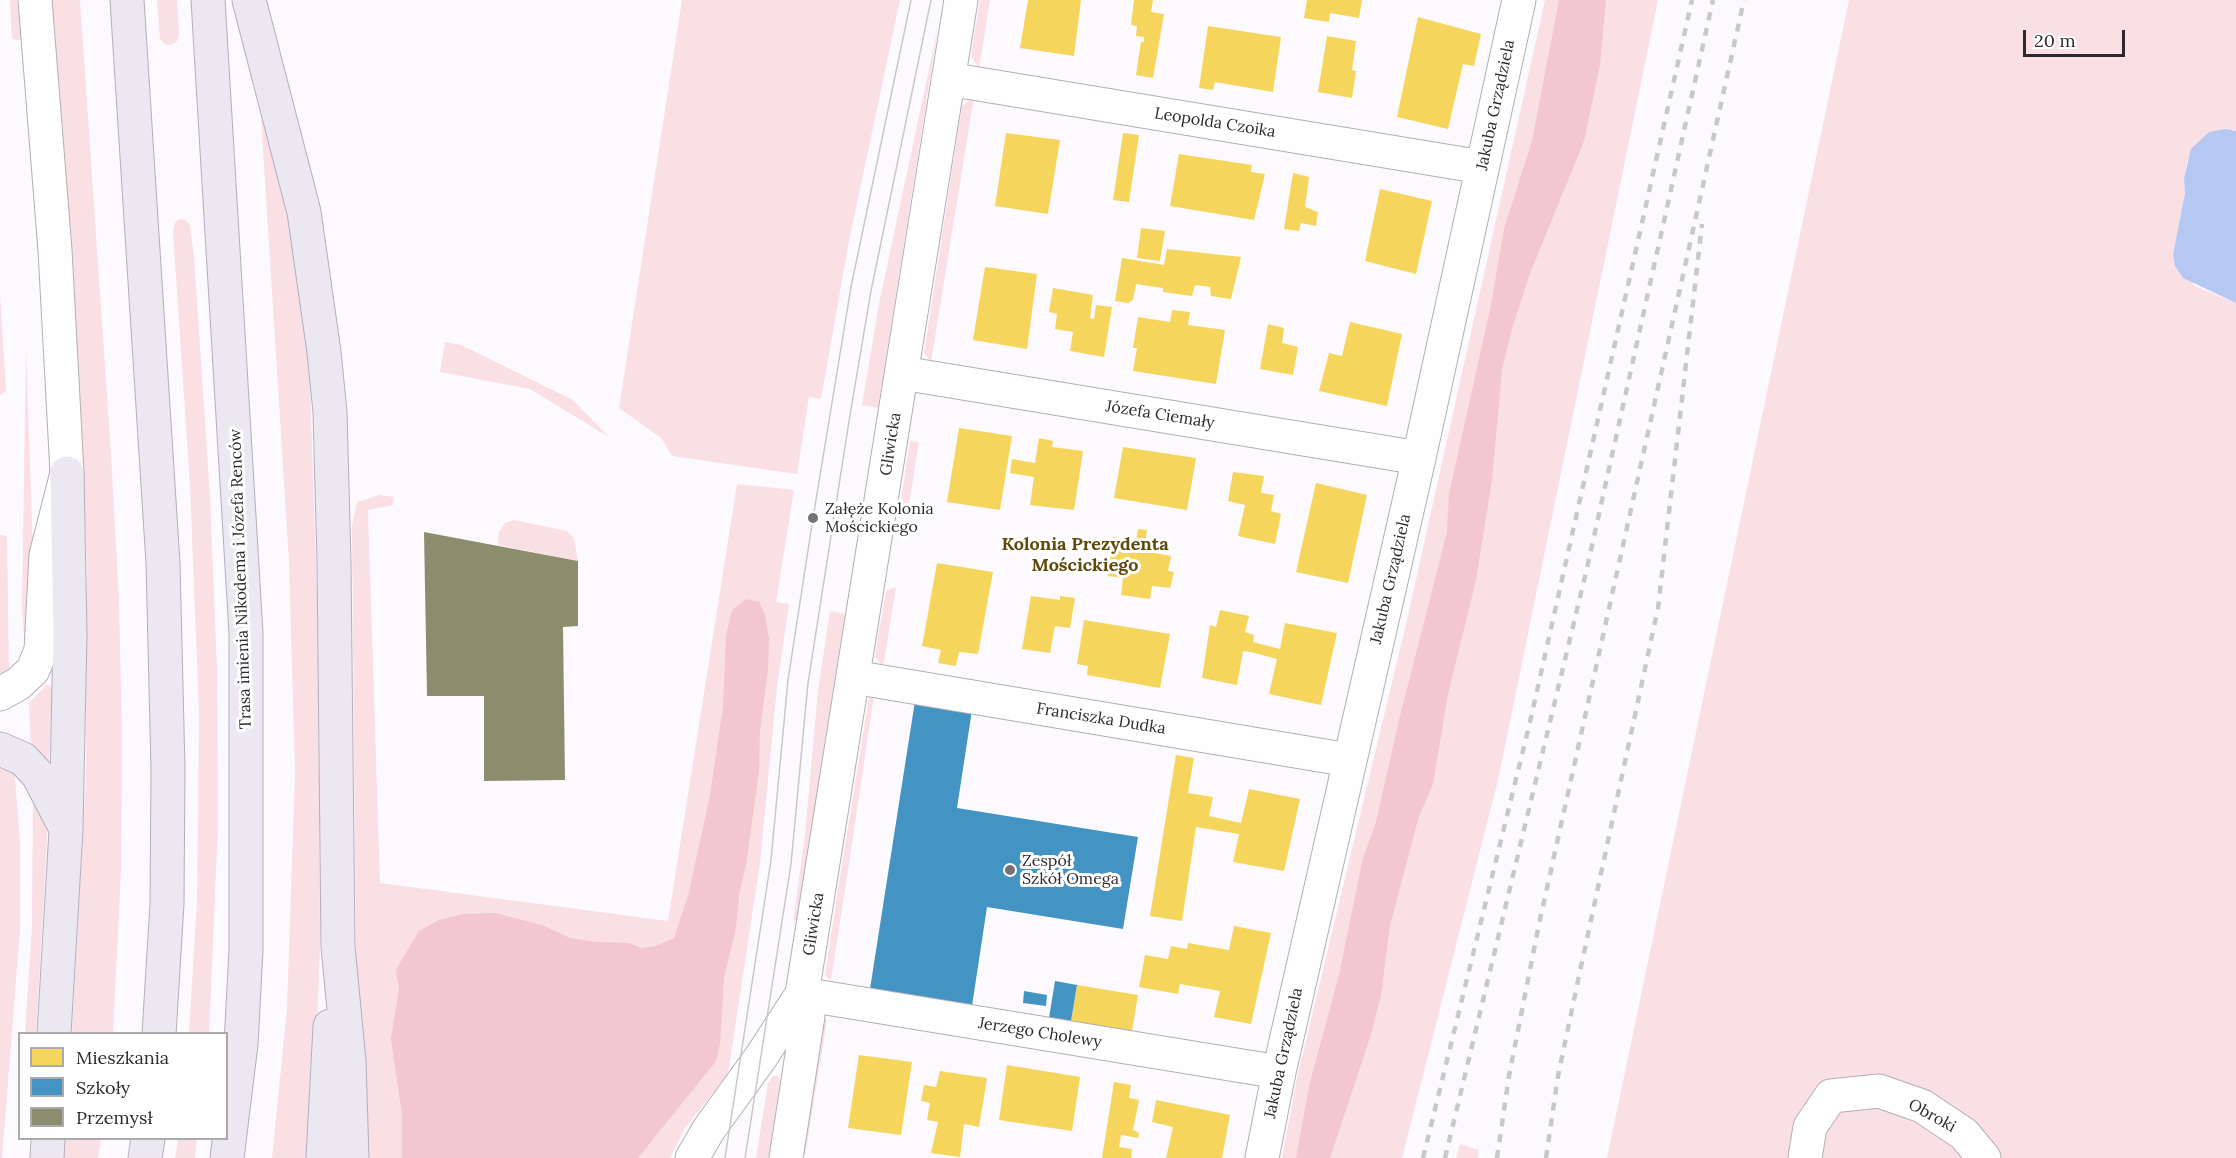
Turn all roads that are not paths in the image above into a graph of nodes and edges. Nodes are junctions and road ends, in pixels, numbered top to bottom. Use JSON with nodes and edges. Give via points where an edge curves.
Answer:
{"nodes":[{"id":1,"x":35,"y":0,"type":"edge"},
{"id":2,"x":127,"y":0,"type":"edge"},
{"id":3,"x":208,"y":0,"type":"edge"},
{"id":4,"x":249,"y":0,"type":"edge"},
{"id":5,"x":961,"y":0,"type":"edge"},
{"id":6,"x":1519,"y":0,"type":"edge"},
{"id":7,"x":948,"y":79,"type":"junction"},
{"id":8,"x":1482,"y":167,"type":"junction"},
{"id":9,"x":902,"y":373,"type":"junction"},
{"id":10,"x":1419,"y":458,"type":"junction"},
{"id":11,"x":67,"y":473,"type":"junction"},
{"id":12,"x":854,"y":677,"type":"junction"},
{"id":13,"x":0,"y":694,"type":"edge"},
{"id":14,"x":0,"y":748,"type":"edge"},
{"id":15,"x":1349,"y":760,"type":"junction"},
{"id":16,"x":66,"y":830,"type":"junction"},
{"id":17,"x":338,"y":952,"type":"junction"},
{"id":18,"x":802,"y":994,"type":"junction"},
{"id":19,"x":54,"y":1032,"type":"edge"},
{"id":20,"x":159,"y":1032,"type":"edge"},
{"id":21,"x":1278,"y":1072,"type":"junction"},
{"id":22,"x":48,"y":1140,"type":"edge"},
{"id":23,"x":148,"y":1140,"type":"edge"},
{"id":24,"x":47,"y":1158,"type":"edge"},
{"id":25,"x":145,"y":1158,"type":"edge"},
{"id":26,"x":227,"y":1158,"type":"edge"},
{"id":27,"x":323,"y":1158,"type":"edge"},
{"id":28,"x":352,"y":1158,"type":"edge"},
{"id":29,"x":692,"y":1158,"type":"edge"},
{"id":30,"x":786,"y":1158,"type":"edge"},
{"id":31,"x":1262,"y":1158,"type":"edge"},
{"id":32,"x":1804,"y":1158,"type":"edge"},
{"id":33,"x":1984,"y":1158,"type":"edge"}],
"edges":[{"from":1,"to":11,"type":"street","via":[[55,250]]},
{"from":2,"to":20,"type":"main road","via":[[163,563],[167,893]]},
{"from":3,"to":26,"type":"main road","name":"Trasa imienia Nikodema i Józefa Renców","via":[[246,633],[246,950],[241,1044]]},
{"from":4,"to":17,"type":"main road","via":[[304,212],[330,412]]},
{"from":5,"to":7,"type":"street","name":"Gliwicka"},
{"from":6,"to":8,"type":"street","name":"Jakuba Grządziela"},
{"from":7,"to":8,"type":"street","name":"Leopolda Czoika"},
{"from":7,"to":9,"type":"street","name":"Gliwicka"},
{"from":8,"to":10,"type":"street","name":"Jakuba Grządziela"},
{"from":9,"to":10,"type":"street","name":"Józefa Ciemały"},
{"from":9,"to":12,"type":"street","name":"Gliwicka"},
{"from":10,"to":15,"type":"street","name":"Jakuba Grządziela"},
{"from":11,"to":13,"type":"street","via":[[46,555],[41,650],[33,670]]},
{"from":11,"to":16,"type":"main road","via":[[70,646]]},
{"from":12,"to":15,"type":"street","name":"Franciszka Dudka"},
{"from":12,"to":18,"type":"street","name":"Gliwicka"},
{"from":14,"to":16,"type":"main road","via":[[23,759],[38,775]]},
{"from":15,"to":21,"type":"street","name":"Jakuba Grządziela"},
{"from":16,"to":19,"type":"main road"},
{"from":17,"to":27,"type":"main road","via":[[326,1061]]},
{"from":17,"to":28,"type":"main road","via":[[349,1061]]},
{"from":18,"to":21,"type":"street","name":"Jerzego Cholewy"},
{"from":18,"to":29,"type":"street","name":"Gliwicka"},
{"from":18,"to":30,"type":"street","name":"Gliwicka","via":[[808,1016]]},
{"from":21,"to":31,"type":"street","name":"Jakuba Grządziela"},
{"from":22,"to":24,"type":"main road"},
{"from":23,"to":25,"type":"main road"},
{"from":32,"to":33,"type":"street","name":"Obroki","via":[[1810,1127],[1831,1096],[1879,1091],[1922,1106],[1964,1134]]}]}
